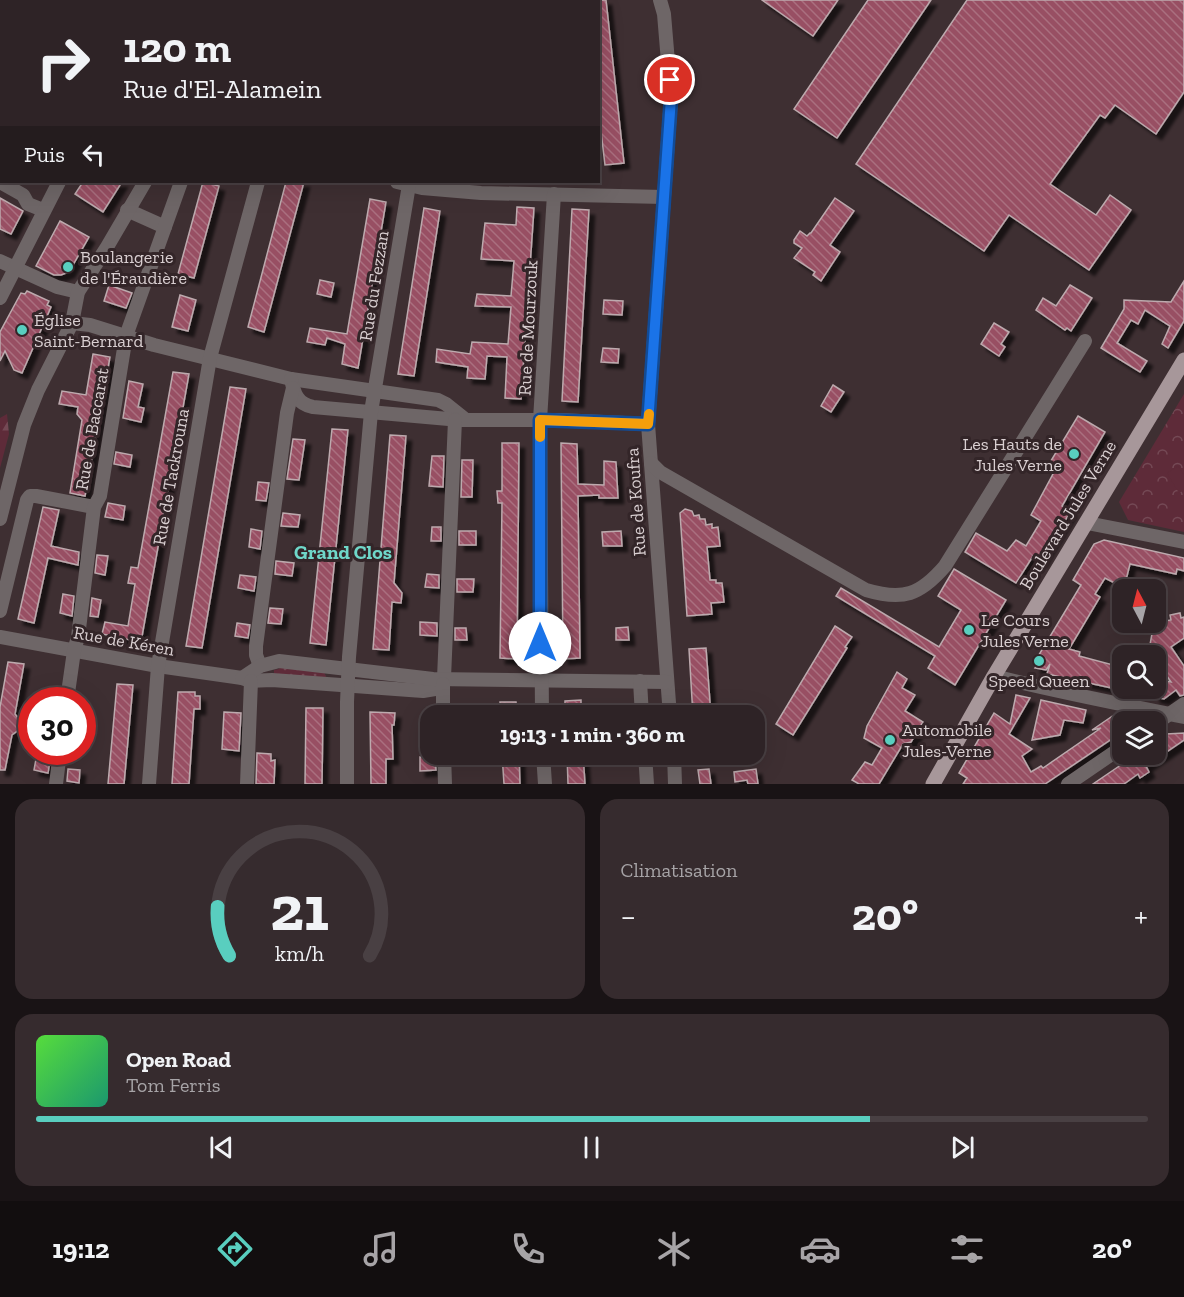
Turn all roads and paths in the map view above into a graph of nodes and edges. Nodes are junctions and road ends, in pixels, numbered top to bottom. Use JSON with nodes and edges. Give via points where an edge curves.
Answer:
{"nodes":[{"id":1,"x":660,"y":0,"type":"edge"},
{"id":2,"x":2,"y":183,"type":"edge"},
{"id":3,"x":58,"y":183,"type":"edge"},
{"id":4,"x":144,"y":183,"type":"edge"},
{"id":5,"x":181,"y":183,"type":"edge"},
{"id":6,"x":258,"y":183,"type":"edge"},
{"id":7,"x":403,"y":183,"type":"edge"},
{"id":8,"x":554,"y":194,"type":"junction"},
{"id":9,"x":664,"y":197,"type":"junction"},
{"id":10,"x":43,"y":210,"type":"junction"},
{"id":11,"x":127,"y":210,"type":"junction"},
{"id":12,"x":165,"y":227,"type":"junction"},
{"id":13,"x":0,"y":261,"type":"edge"},
{"id":14,"x":14,"y":267,"type":"junction"},
{"id":15,"x":78,"y":292,"type":"junction"},
{"id":16,"x":0,"y":298,"type":"edge"},
{"id":17,"x":72,"y":323,"type":"junction"},
{"id":18,"x":126,"y":336,"type":"junction"},
{"id":19,"x":1085,"y":341,"type":"dead end"},
{"id":20,"x":210,"y":358,"type":"junction"},
{"id":21,"x":1184,"y":360,"type":"edge"},
{"id":22,"x":292,"y":383,"type":"junction"},
{"id":23,"x":375,"y":392,"type":"junction"},
{"id":24,"x":371,"y":412,"type":"junction"},
{"id":25,"x":461,"y":420,"type":"junction"},
{"id":26,"x":540,"y":420,"type":"junction"},
{"id":27,"x":648,"y":424,"type":"junction"},
{"id":28,"x":651,"y":463,"type":"junction"},
{"id":29,"x":94,"y":507,"type":"junction"},
{"id":30,"x":0,"y":519,"type":"edge"},
{"id":31,"x":1087,"y":523,"type":"junction"},
{"id":32,"x":1184,"y":543,"type":"edge"},
{"id":33,"x":0,"y":611,"type":"edge"},
{"id":34,"x":0,"y":637,"type":"edge"},
{"id":35,"x":74,"y":651,"type":"junction"},
{"id":36,"x":158,"y":666,"type":"junction"},
{"id":37,"x":260,"y":666,"type":"junction"},
{"id":38,"x":349,"y":669,"type":"junction"},
{"id":39,"x":994,"y":676,"type":"junction"},
{"id":40,"x":247,"y":680,"type":"junction"},
{"id":41,"x":540,"y":680,"type":"junction"},
{"id":42,"x":444,"y":681,"type":"junction"},
{"id":43,"x":640,"y":681,"type":"junction"},
{"id":44,"x":667,"y":682,"type":"junction"},
{"id":45,"x":69,"y":687,"type":"edge"},
{"id":46,"x":347,"y":687,"type":"junction"},
{"id":47,"x":1184,"y":704,"type":"edge"},
{"id":48,"x":443,"y":705,"type":"edge"},
{"id":49,"x":541,"y":705,"type":"edge"},
{"id":50,"x":641,"y":705,"type":"edge"},
{"id":51,"x":669,"y":705,"type":"edge"},
{"id":52,"x":1178,"y":715,"type":"edge"},
{"id":53,"x":1112,"y":754,"type":"edge"},
{"id":54,"x":58,"y":765,"type":"edge"},
{"id":55,"x":444,"y":765,"type":"edge"},
{"id":56,"x":544,"y":765,"type":"edge"},
{"id":57,"x":646,"y":765,"type":"edge"},
{"id":58,"x":674,"y":765,"type":"edge"},
{"id":59,"x":56,"y":784,"type":"edge"},
{"id":60,"x":149,"y":784,"type":"edge"},
{"id":61,"x":247,"y":784,"type":"edge"},
{"id":62,"x":346,"y":784,"type":"edge"},
{"id":63,"x":445,"y":784,"type":"edge"},
{"id":64,"x":545,"y":784,"type":"edge"},
{"id":65,"x":647,"y":784,"type":"edge"},
{"id":66,"x":675,"y":784,"type":"edge"},
{"id":67,"x":933,"y":784,"type":"edge"},
{"id":68,"x":1068,"y":784,"type":"edge"}],
"edges":[{"from":1,"to":9,"type":"street","name":"Rue de Koufra","via":[[671,98]]},
{"from":2,"to":10,"type":"street","via":[[23,195],[28,204]]},
{"from":3,"to":10,"type":"street"},
{"from":4,"to":11,"type":"street"},
{"from":5,"to":12,"type":"street","name":"Rue de Baccarat"},
{"from":6,"to":20,"type":"street","name":"Rue de Tackrouna"},
{"from":7,"to":8,"type":"street","via":[[481,193]]},
{"from":7,"to":23,"type":"street","name":"Rue du Fezzan"},
{"from":8,"to":9,"type":"street"},
{"from":8,"to":26,"type":"street","name":"Rue de Mourzouk"},
{"from":9,"to":27,"type":"street","name":"Rue de Koufra"},
{"from":10,"to":14,"type":"street"},
{"from":11,"to":12,"type":"street"},
{"from":11,"to":15,"type":"street"},
{"from":12,"to":18,"type":"street","name":"Rue de Baccarat"},
{"from":13,"to":14,"type":"street"},
{"from":14,"to":15,"type":"street"},
{"from":14,"to":16,"type":"street"},
{"from":15,"to":17,"type":"street"},
{"from":17,"to":18,"type":"street"},
{"from":17,"to":30,"type":"street","via":[[24,425]]},
{"from":18,"to":20,"type":"street"},
{"from":18,"to":29,"type":"street","name":"Rue de Baccarat","via":[[100,496]]},
{"from":19,"to":28,"type":"street","via":[[945,566],[933,580],[902,595],[886,596],[866,590],[660,472]]},
{"from":20,"to":22,"type":"street"},
{"from":20,"to":36,"type":"street","name":"Rue de Tackrouna"},
{"from":21,"to":31,"type":"main road","name":"Boulevard Jules Verne"},
{"from":22,"to":23,"type":"street"},
{"from":22,"to":24,"type":"street","via":[[305,406]]},
{"from":22,"to":37,"type":"street","via":[[256,646]]},
{"from":23,"to":24,"type":"street","name":"Rue du Fezzan"},
{"from":23,"to":25,"type":"street","via":[[438,400]]},
{"from":24,"to":25,"type":"street"},
{"from":24,"to":38,"type":"street"},
{"from":25,"to":26,"type":"street"},
{"from":25,"to":42,"type":"street"},
{"from":26,"to":27,"type":"street"},
{"from":26,"to":41,"type":"street","name":"Rue de Mourzouk"},
{"from":27,"to":28,"type":"street","name":"Rue de Koufra"},
{"from":28,"to":44,"type":"street","name":"Rue de Koufra"},
{"from":29,"to":33,"type":"street","name":"Rue de Baccarat","via":[[30,496]]},
{"from":29,"to":35,"type":"street"},
{"from":31,"to":32,"type":"street"},
{"from":31,"to":39,"type":"main road","name":"Boulevard Jules Verne"},
{"from":34,"to":35,"type":"street","name":"Rue de Kéren"},
{"from":35,"to":36,"type":"street","name":"Rue de Kéren"},
{"from":35,"to":45,"type":"street"},
{"from":36,"to":40,"type":"street","name":"Rue de Kéren"},
{"from":36,"to":60,"type":"street","name":"Rue de Tackrouna"},
{"from":37,"to":38,"type":"street","name":"Rue de Kéren","via":[[279,661]]},
{"from":37,"to":40,"type":"street","name":"Rue de Kéren"},
{"from":38,"to":42,"type":"street","name":"Rue de Kéren"},
{"from":38,"to":46,"type":"street"},
{"from":39,"to":52,"type":"street"},
{"from":39,"to":67,"type":"main road","name":"Boulevard Jules Verne"},
{"from":40,"to":46,"type":"street","name":"Rue de Kéren"},
{"from":40,"to":61,"type":"street"},
{"from":41,"to":42,"type":"street","name":"Rue de Kéren"},
{"from":41,"to":43,"type":"street","name":"Rue de Kéren"},
{"from":41,"to":49,"type":"street","name":"Rue de Mourzouk"},
{"from":42,"to":46,"type":"street","name":"Rue de Kéren","via":[[435,689],[423,691]]},
{"from":42,"to":48,"type":"street"},
{"from":43,"to":44,"type":"street","name":"Rue de Kéren"},
{"from":43,"to":50,"type":"street"},
{"from":44,"to":51,"type":"street","name":"Rue de Koufra"},
{"from":46,"to":62,"type":"street"},
{"from":47,"to":52,"type":"street"},
{"from":53,"to":68,"type":"street"},
{"from":54,"to":59,"type":"street"},
{"from":55,"to":63,"type":"street"},
{"from":56,"to":64,"type":"street"},
{"from":57,"to":65,"type":"street"},
{"from":58,"to":66,"type":"street"}]}
